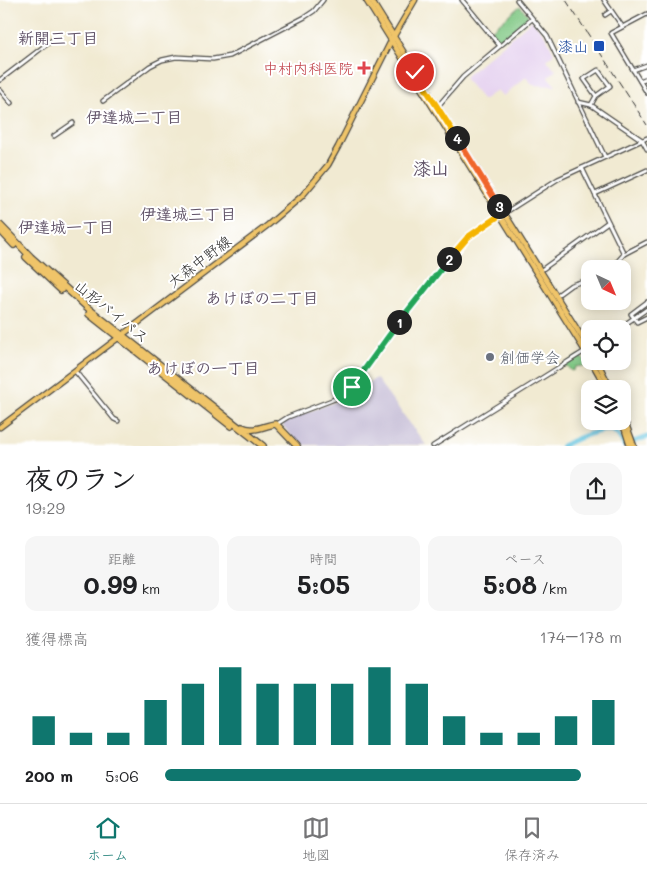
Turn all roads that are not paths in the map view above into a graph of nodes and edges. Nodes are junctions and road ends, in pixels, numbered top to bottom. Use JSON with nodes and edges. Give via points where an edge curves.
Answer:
{"nodes":[{"id":1,"x":323,"y":0,"type":"edge"},
{"id":2,"x":366,"y":0,"type":"edge"},
{"id":3,"x":371,"y":0,"type":"edge"},
{"id":4,"x":415,"y":0,"type":"edge"},
{"id":5,"x":462,"y":0,"type":"edge"},
{"id":6,"x":517,"y":0,"type":"edge"},
{"id":7,"x":604,"y":0,"type":"edge"},
{"id":8,"x":612,"y":11,"type":"junction"},
{"id":9,"x":647,"y":14,"type":"edge"},
{"id":10,"x":605,"y":15,"type":"dead end"},
{"id":11,"x":532,"y":19,"type":"junction"},
{"id":12,"x":622,"y":26,"type":"junction"},
{"id":13,"x":55,"y":38,"type":"dead end"},
{"id":14,"x":392,"y":39,"type":"junction"},
{"id":15,"x":500,"y":46,"type":"junction"},
{"id":16,"x":647,"y":65,"type":"edge"},
{"id":17,"x":633,"y":70,"type":"junction"},
{"id":18,"x":647,"y":78,"type":"edge"},
{"id":19,"x":0,"y":80,"type":"edge"},
{"id":20,"x":640,"y":80,"type":"junction"},
{"id":21,"x":0,"y":90,"type":"edge"},
{"id":22,"x":647,"y":93,"type":"edge"},
{"id":23,"x":596,"y":96,"type":"junction"},
{"id":24,"x":103,"y":101,"type":"dead end"},
{"id":25,"x":578,"y":102,"type":"junction"},
{"id":26,"x":11,"y":104,"type":"dead end"},
{"id":27,"x":591,"y":105,"type":"junction"},
{"id":28,"x":437,"y":107,"type":"junction"},
{"id":29,"x":73,"y":123,"type":"dead end"},
{"id":30,"x":54,"y":136,"type":"dead end"},
{"id":31,"x":647,"y":138,"type":"edge"},
{"id":32,"x":642,"y":140,"type":"junction"},
{"id":33,"x":647,"y":149,"type":"edge"},
{"id":34,"x":605,"y":157,"type":"junction"},
{"id":35,"x":582,"y":168,"type":"junction"},
{"id":36,"x":647,"y":170,"type":"edge"},
{"id":37,"x":595,"y":194,"type":"junction"},
{"id":38,"x":502,"y":214,"type":"junction"},
{"id":39,"x":608,"y":222,"type":"junction"},
{"id":40,"x":0,"y":224,"type":"edge"},
{"id":41,"x":0,"y":230,"type":"edge"},
{"id":42,"x":647,"y":242,"type":"edge"},
{"id":43,"x":624,"y":254,"type":"junction"},
{"id":44,"x":619,"y":260,"type":"edge"},
{"id":45,"x":540,"y":271,"type":"junction"},
{"id":46,"x":581,"y":282,"type":"edge"},
{"id":47,"x":556,"y":296,"type":"junction"},
{"id":48,"x":647,"y":302,"type":"edge"},
{"id":49,"x":647,"y":310,"type":"edge"},
{"id":50,"x":647,"y":316,"type":"edge"},
{"id":51,"x":635,"y":317,"type":"junction"},
{"id":52,"x":631,"y":320,"type":"edge"},
{"id":53,"x":120,"y":337,"type":"junction"},
{"id":54,"x":581,"y":337,"type":"edge"},
{"id":55,"x":581,"y":337,"type":"edge"},
{"id":56,"x":581,"y":355,"type":"edge"},
{"id":57,"x":76,"y":370,"type":"junction"},
{"id":58,"x":210,"y":404,"type":"junction"},
{"id":59,"x":118,"y":421,"type":"dead end"},
{"id":60,"x":276,"y":424,"type":"junction"},
{"id":61,"x":0,"y":427,"type":"edge"},
{"id":62,"x":259,"y":429,"type":"junction"},
{"id":63,"x":625,"y":430,"type":"edge"},
{"id":64,"x":628,"y":430,"type":"edge"},
{"id":65,"x":256,"y":446,"type":"edge"},
{"id":66,"x":264,"y":446,"type":"edge"},
{"id":67,"x":297,"y":446,"type":"edge"},
{"id":68,"x":433,"y":446,"type":"edge"},
{"id":69,"x":630,"y":446,"type":"edge"},
{"id":70,"x":634,"y":446,"type":"edge"}],
"edges":[{"from":1,"to":24,"type":"street","via":[[305,17],[230,56],[162,60]]},
{"from":2,"to":14,"type":"main road"},
{"from":3,"to":14,"type":"main road"},
{"from":4,"to":14,"type":"main road","name":"大森中野線"},
{"from":5,"to":15,"type":"street"},
{"from":6,"to":11,"type":"street"},
{"from":7,"to":8,"type":"street"},
{"from":8,"to":10,"type":"street"},
{"from":8,"to":12,"type":"street"},
{"from":9,"to":12,"type":"street"},
{"from":11,"to":15,"type":"street"},
{"from":11,"to":25,"type":"street","via":[[547,36]]},
{"from":12,"to":17,"type":"street","via":[[611,33]]},
{"from":13,"to":19,"type":"street"},
{"from":14,"to":28,"type":"main road"},
{"from":14,"to":38,"type":"main road"},
{"from":14,"to":53,"type":"main road","name":"大森中野線","via":[[338,147],[311,186],[283,214]]},
{"from":15,"to":28,"type":"street","via":[[463,77]]},
{"from":16,"to":17,"type":"street"},
{"from":17,"to":20,"type":"street"},
{"from":18,"to":20,"type":"street"},
{"from":20,"to":22,"type":"street"},
{"from":21,"to":26,"type":"street"},
{"from":23,"to":23,"type":"street","via":[[584,79],[598,70],[610,86]]},
{"from":23,"to":27,"type":"street"},
{"from":25,"to":27,"type":"street"},
{"from":25,"to":34,"type":"street"},
{"from":27,"to":32,"type":"street"},
{"from":28,"to":38,"type":"main road"},
{"from":29,"to":30,"type":"street"},
{"from":31,"to":32,"type":"street"},
{"from":32,"to":33,"type":"street"},
{"from":32,"to":34,"type":"street"},
{"from":34,"to":35,"type":"street"},
{"from":35,"to":37,"type":"street"},
{"from":35,"to":38,"type":"street"},
{"from":36,"to":37,"type":"street"},
{"from":37,"to":39,"type":"street"},
{"from":38,"to":45,"type":"main road"},
{"from":38,"to":54,"type":"main road"},
{"from":38,"to":60,"type":"street","via":[[468,237],[407,311],[348,392]]},
{"from":39,"to":43,"type":"street"},
{"from":39,"to":45,"type":"street"},
{"from":40,"to":53,"type":"highway","name":"山形バイパス","via":[[61,285]]},
{"from":41,"to":53,"type":"highway","name":"山形バイパス","via":[[57,287]]},
{"from":42,"to":43,"type":"street"},
{"from":43,"to":44,"type":"street"},
{"from":45,"to":47,"type":"main road"},
{"from":46,"to":47,"type":"street"},
{"from":47,"to":55,"type":"main road"},
{"from":48,"to":51,"type":"street","via":[[631,314]]},
{"from":49,"to":51,"type":"street"},
{"from":50,"to":51,"type":"street","via":[[637,322]]},
{"from":51,"to":52,"type":"street"},
{"from":53,"to":57,"type":"main road","name":"大森中野線"},
{"from":53,"to":58,"type":"highway","name":"山形バイパス"},
{"from":53,"to":65,"type":"highway","name":"山形バイパス"},
{"from":56,"to":68,"type":"street"},
{"from":57,"to":59,"type":"street"},
{"from":57,"to":61,"type":"main road","name":"大森中野線"},
{"from":58,"to":62,"type":"highway","via":[[244,428]]},
{"from":58,"to":66,"type":"highway","name":"山形バイパス"},
{"from":60,"to":62,"type":"highway"},
{"from":60,"to":67,"type":"highway"},
{"from":62,"to":66,"type":"highway","via":[[255,436]]},
{"from":63,"to":69,"type":"main road"},
{"from":64,"to":70,"type":"main road"}]}
